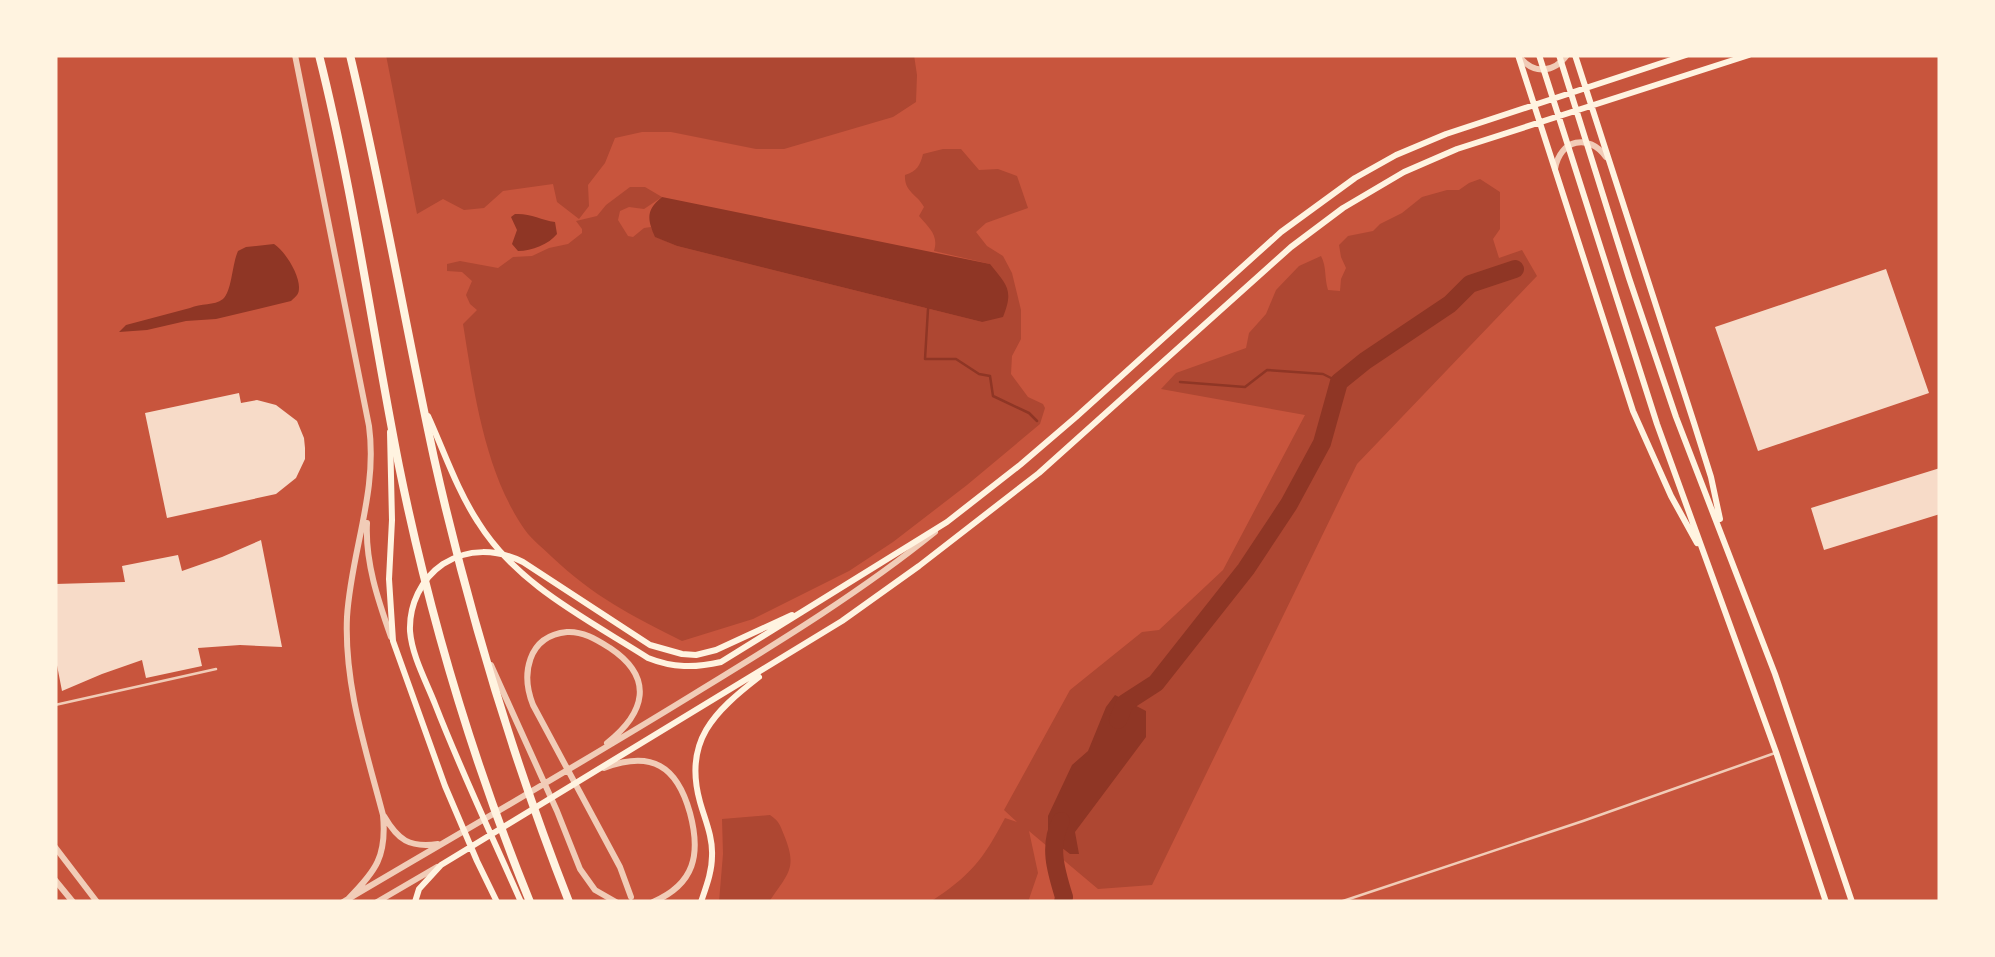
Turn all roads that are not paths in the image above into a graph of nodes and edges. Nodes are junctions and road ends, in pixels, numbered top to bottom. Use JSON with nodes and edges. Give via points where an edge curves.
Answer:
{"nodes":[{"id":1,"x":294,"y":55,"type":"edge"},
{"id":2,"x":319,"y":55,"type":"edge"},
{"id":3,"x":350,"y":55,"type":"edge"},
{"id":4,"x":1519,"y":55,"type":"edge"},
{"id":5,"x":1539,"y":55,"type":"edge"},
{"id":6,"x":1559,"y":55,"type":"edge"},
{"id":7,"x":1567,"y":55,"type":"edge"},
{"id":8,"x":1575,"y":55,"type":"edge"},
{"id":9,"x":1686,"y":55,"type":"edge"},
{"id":10,"x":1749,"y":55,"type":"edge"},
{"id":11,"x":1585,"y":88,"type":"junction"},
{"id":12,"x":1533,"y":104,"type":"junction"},
{"id":13,"x":1590,"y":106,"type":"junction"},
{"id":14,"x":1539,"y":122,"type":"junction"},
{"id":15,"x":1607,"y":158,"type":"junction"},
{"id":16,"x":1555,"y":173,"type":"junction"},
{"id":17,"x":423,"y":406,"type":"junction"},
{"id":18,"x":388,"y":411,"type":"junction"},
{"id":19,"x":368,"y":502,"type":"junction"},
{"id":20,"x":947,"y":522,"type":"junction"},
{"id":21,"x":1724,"y":540,"type":"junction"},
{"id":22,"x":1708,"y":562,"type":"junction"},
{"id":23,"x":814,"y":604,"type":"junction"},
{"id":24,"x":393,"y":641,"type":"junction"},
{"id":25,"x":480,"y":644,"type":"junction"},
{"id":26,"x":783,"y":658,"type":"junction"},
{"id":27,"x":216,"y":670,"type":"dead end"},
{"id":28,"x":55,"y":705,"type":"edge"},
{"id":29,"x":1776,"y":752,"type":"junction"},
{"id":30,"x":590,"y":756,"type":"junction"},
{"id":31,"x":598,"y":770,"type":"junction"},
{"id":32,"x":383,"y":815,"type":"junction"},
{"id":33,"x":449,"y":841,"type":"junction"},
{"id":34,"x":55,"y":847,"type":"edge"},
{"id":35,"x":441,"y":865,"type":"junction"},
{"id":36,"x":55,"y":880,"type":"edge"},
{"id":37,"x":632,"y":897,"type":"dead end"},
{"id":38,"x":346,"y":901,"type":"edge"},
{"id":39,"x":72,"y":902,"type":"edge"},
{"id":40,"x":97,"y":902,"type":"edge"},
{"id":41,"x":377,"y":902,"type":"edge"},
{"id":42,"x":415,"y":902,"type":"edge"},
{"id":43,"x":498,"y":902,"type":"edge"},
{"id":44,"x":521,"y":902,"type":"edge"},
{"id":45,"x":530,"y":902,"type":"edge"},
{"id":46,"x":569,"y":902,"type":"edge"},
{"id":47,"x":616,"y":902,"type":"edge"},
{"id":48,"x":653,"y":902,"type":"edge"},
{"id":49,"x":701,"y":902,"type":"edge"},
{"id":50,"x":1340,"y":902,"type":"edge"},
{"id":51,"x":1826,"y":902,"type":"edge"},
{"id":52,"x":1852,"y":902,"type":"edge"}],
"edges":[{"from":1,"to":19,"type":"street","via":[[369,426]]},
{"from":2,"to":18,"type":"highway"},
{"from":3,"to":17,"type":"highway"},
{"from":4,"to":7,"type":"street","via":[[1542,70]]},
{"from":4,"to":12,"type":"main road"},
{"from":5,"to":22,"type":"main road"},
{"from":6,"to":21,"type":"main road","via":[[1676,416]]},
{"from":8,"to":11,"type":"main road"},
{"from":9,"to":11,"type":"main road"},
{"from":10,"to":13,"type":"main road"},
{"from":11,"to":12,"type":"main road"},
{"from":11,"to":13,"type":"main road"},
{"from":12,"to":14,"type":"main road"},
{"from":12,"to":20,"type":"main road","via":[[1396,156],[1332,193]]},
{"from":13,"to":14,"type":"main road"},
{"from":13,"to":15,"type":"main road"},
{"from":14,"to":16,"type":"main road"},
{"from":14,"to":26,"type":"main road","via":[[1404,172],[1317,227],[1008,498]]},
{"from":15,"to":16,"type":"street","via":[[1596,146],[1570,144],[1558,156]]},
{"from":15,"to":21,"type":"main road","via":[[1711,477]]},
{"from":16,"to":22,"type":"main road","via":[[1632,411]]},
{"from":17,"to":23,"type":"main road","via":[[477,521],[506,559],[648,658],[692,668],[721,662]]},
{"from":17,"to":25,"type":"highway"},
{"from":18,"to":24,"type":"main road"},
{"from":18,"to":45,"type":"highway","via":[[456,689]]},
{"from":19,"to":24,"type":"street","via":[[369,560]]},
{"from":19,"to":32,"type":"street","via":[[349,593],[348,648]]},
{"from":20,"to":23,"type":"main road"},
{"from":20,"to":30,"type":"street","via":[[801,628]]},
{"from":21,"to":52,"type":"main road"},
{"from":22,"to":29,"type":"main road"},
{"from":23,"to":44,"type":"main road","via":[[716,650],[682,654],[650,644],[514,557],[484,552],[437,568],[412,612],[412,642]]},
{"from":24,"to":43,"type":"main road","via":[[445,786]]},
{"from":25,"to":46,"type":"highway"},
{"from":25,"to":47,"type":"street","via":[[580,869],[594,890]]},
{"from":26,"to":31,"type":"main road"},
{"from":26,"to":49,"type":"main road","via":[[716,714],[697,749],[696,781],[712,841]]},
{"from":27,"to":28,"type":"lane"},
{"from":29,"to":50,"type":"lane"},
{"from":29,"to":51,"type":"main road"},
{"from":30,"to":33,"type":"street"},
{"from":30,"to":37,"type":"street","via":[[631,721],[637,676],[624,657],[597,640],[556,634],[529,660],[527,691]]},
{"from":31,"to":35,"type":"main road"},
{"from":31,"to":48,"type":"street","via":[[642,760],[666,768],[682,788],[696,838],[693,864],[679,886]]},
{"from":32,"to":33,"type":"street","via":[[409,843]]},
{"from":32,"to":38,"type":"street","via":[[378,864]]},
{"from":33,"to":38,"type":"street"},
{"from":34,"to":40,"type":"street"},
{"from":35,"to":41,"type":"street"},
{"from":35,"to":42,"type":"main road"},
{"from":36,"to":39,"type":"street"}]}
